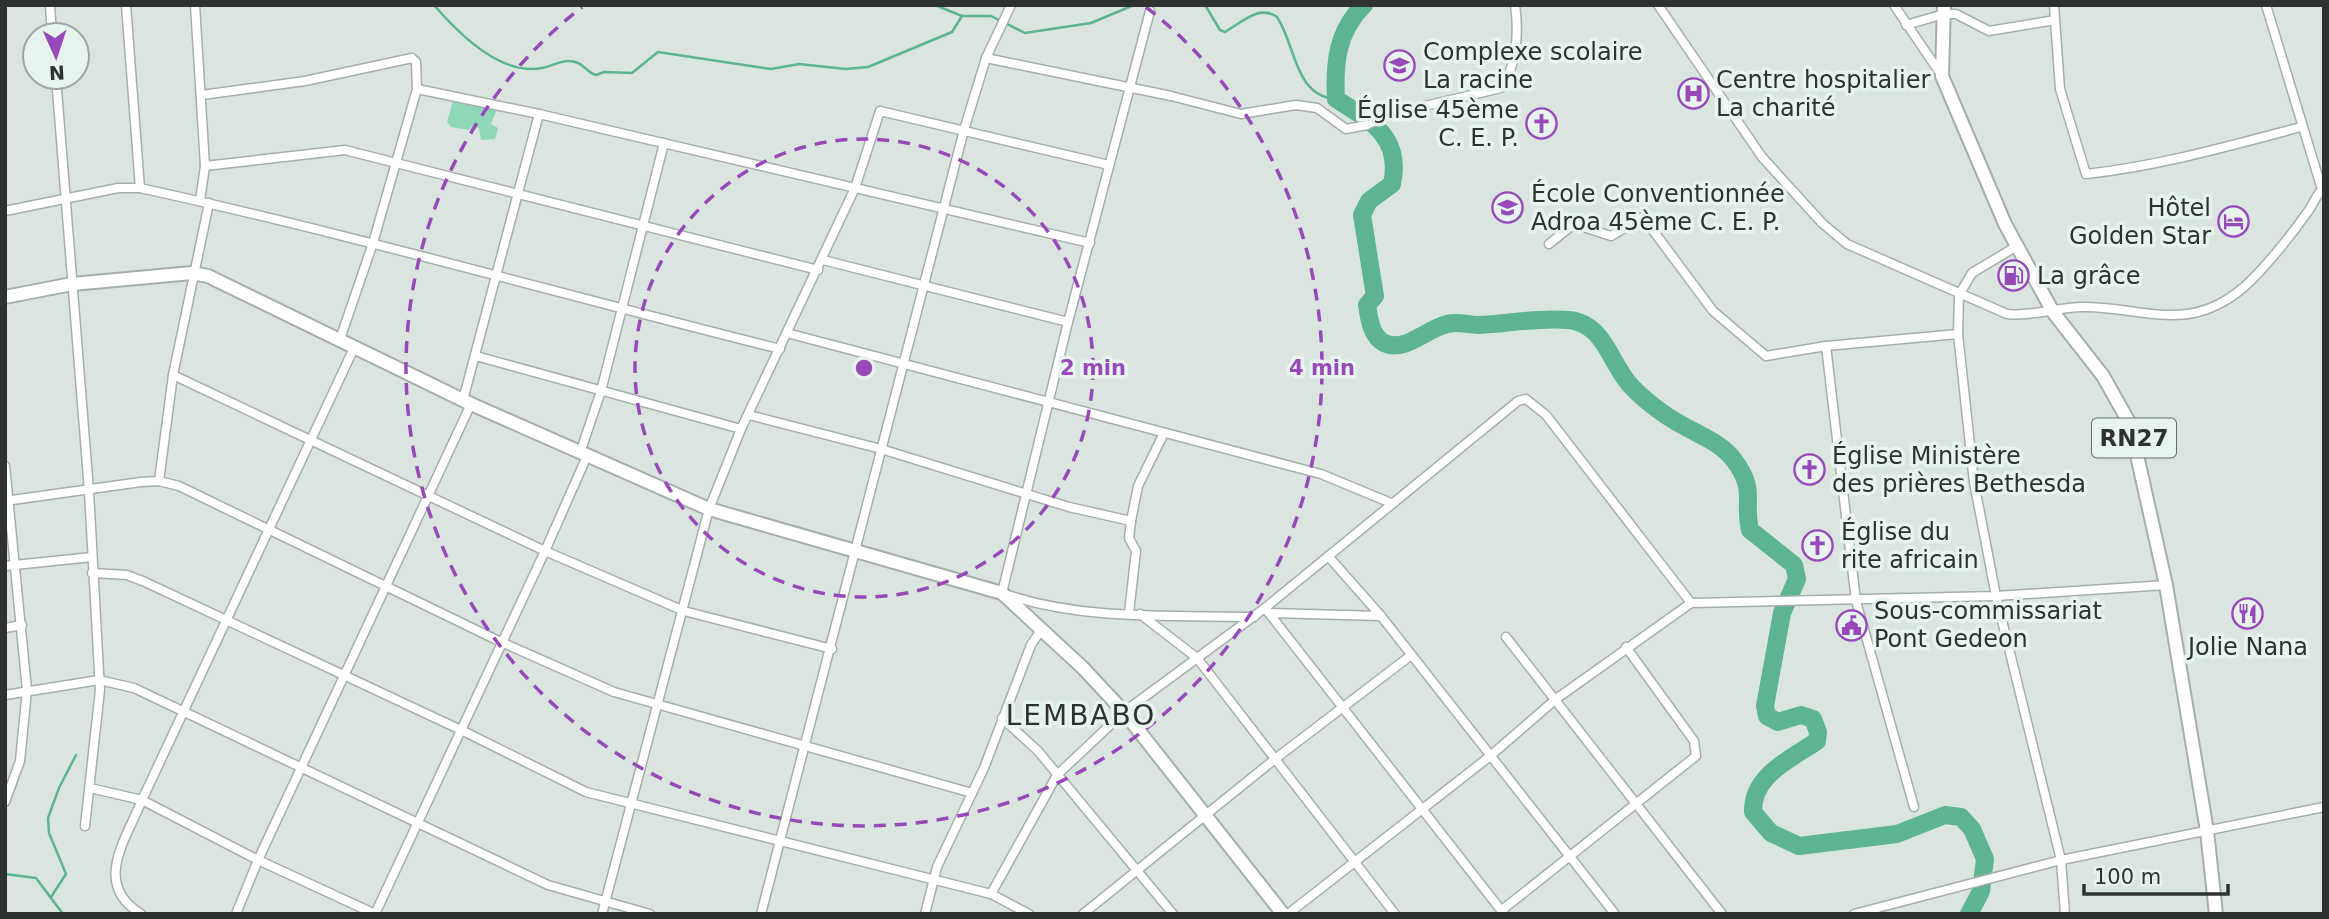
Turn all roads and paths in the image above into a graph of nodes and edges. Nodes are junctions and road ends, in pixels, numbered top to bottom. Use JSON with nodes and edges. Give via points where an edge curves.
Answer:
{"nodes":[{"id":1,"x":126,"y":5,"type":"edge"},
{"id":2,"x":195,"y":5,"type":"edge"},
{"id":3,"x":1010,"y":5,"type":"edge"},
{"id":4,"x":1515,"y":5,"type":"edge"},
{"id":5,"x":1658,"y":5,"type":"edge"},
{"id":6,"x":1894,"y":5,"type":"edge"},
{"id":7,"x":2054,"y":5,"type":"edge"},
{"id":8,"x":2266,"y":5,"type":"edge"},
{"id":9,"x":1944,"y":9,"type":"edge"},
{"id":10,"x":1150,"y":11,"type":"dead end"},
{"id":11,"x":2055,"y":20,"type":"junction"},
{"id":12,"x":1906,"y":25,"type":"junction"},
{"id":13,"x":986,"y":58,"type":"junction"},
{"id":14,"x":1942,"y":76,"type":"junction"},
{"id":15,"x":1132,"y":88,"type":"junction"},
{"id":16,"x":417,"y":89,"type":"junction"},
{"id":17,"x":57,"y":91,"type":"edge"},
{"id":18,"x":202,"y":95,"type":"junction"},
{"id":19,"x":539,"y":114,"type":"junction"},
{"id":20,"x":2301,"y":127,"type":"junction"},
{"id":21,"x":964,"y":130,"type":"junction"},
{"id":22,"x":664,"y":143,"type":"junction"},
{"id":23,"x":397,"y":162,"type":"junction"},
{"id":24,"x":1109,"y":165,"type":"junction"},
{"id":25,"x":205,"y":166,"type":"junction"},
{"id":26,"x":140,"y":188,"type":"junction"},
{"id":27,"x":855,"y":188,"type":"junction"},
{"id":28,"x":2323,"y":190,"type":"edge"},
{"id":29,"x":519,"y":194,"type":"junction"},
{"id":30,"x":66,"y":197,"type":"junction"},
{"id":31,"x":200,"y":201,"type":"junction"},
{"id":32,"x":209,"y":204,"type":"junction"},
{"id":33,"x":944,"y":209,"type":"junction"},
{"id":34,"x":5,"y":211,"type":"edge"},
{"id":35,"x":643,"y":227,"type":"junction"},
{"id":36,"x":373,"y":243,"type":"junction"},
{"id":37,"x":1090,"y":243,"type":"junction"},
{"id":38,"x":1549,"y":244,"type":"dead end"},
{"id":39,"x":2017,"y":246,"type":"junction"},
{"id":40,"x":823,"y":260,"type":"junction"},
{"id":41,"x":818,"y":270,"type":"junction"},
{"id":42,"x":192,"y":273,"type":"junction"},
{"id":43,"x":497,"y":278,"type":"junction"},
{"id":44,"x":72,"y":284,"type":"junction"},
{"id":45,"x":923,"y":285,"type":"junction"},
{"id":46,"x":1959,"y":295,"type":"junction"},
{"id":47,"x":5,"y":297,"type":"edge"},
{"id":48,"x":622,"y":310,"type":"junction"},
{"id":49,"x":2053,"y":312,"type":"junction"},
{"id":50,"x":1068,"y":322,"type":"junction"},
{"id":51,"x":787,"y":333,"type":"junction"},
{"id":52,"x":1958,"y":334,"type":"junction"},
{"id":53,"x":340,"y":342,"type":"junction"},
{"id":54,"x":1826,"y":346,"type":"junction"},
{"id":55,"x":354,"y":348,"type":"junction"},
{"id":56,"x":780,"y":349,"type":"junction"},
{"id":57,"x":476,"y":356,"type":"junction"},
{"id":58,"x":903,"y":363,"type":"junction"},
{"id":59,"x":173,"y":375,"type":"junction"},
{"id":60,"x":601,"y":391,"type":"junction"},
{"id":61,"x":467,"y":402,"type":"junction"},
{"id":62,"x":1051,"y":402,"type":"junction"},
{"id":63,"x":749,"y":415,"type":"junction"},
{"id":64,"x":741,"y":429,"type":"junction"},
{"id":65,"x":1164,"y":433,"type":"junction"},
{"id":66,"x":313,"y":440,"type":"junction"},
{"id":67,"x":881,"y":449,"type":"junction"},
{"id":68,"x":583,"y":454,"type":"junction"},
{"id":69,"x":5,"y":466,"type":"edge"},
{"id":70,"x":159,"y":481,"type":"junction"},
{"id":71,"x":89,"y":491,"type":"junction"},
{"id":72,"x":1027,"y":492,"type":"junction"},
{"id":73,"x":429,"y":495,"type":"junction"},
{"id":74,"x":7,"y":500,"type":"edge"},
{"id":75,"x":1391,"y":503,"type":"junction"},
{"id":76,"x":709,"y":509,"type":"junction"},
{"id":77,"x":1131,"y":521,"type":"junction"},
{"id":78,"x":270,"y":531,"type":"junction"},
{"id":79,"x":855,"y":549,"type":"junction"},
{"id":80,"x":545,"y":551,"type":"junction"},
{"id":81,"x":1328,"y":556,"type":"junction"},
{"id":82,"x":92,"y":557,"type":"junction"},
{"id":83,"x":16,"y":564,"type":"junction"},
{"id":84,"x":5,"y":566,"type":"edge"},
{"id":85,"x":92,"y":573,"type":"junction"},
{"id":86,"x":2166,"y":585,"type":"junction"},
{"id":87,"x":386,"y":587,"type":"junction"},
{"id":88,"x":1002,"y":593,"type":"junction"},
{"id":89,"x":1996,"y":596,"type":"junction"},
{"id":90,"x":1856,"y":601,"type":"junction"},
{"id":91,"x":1691,"y":603,"type":"junction"},
{"id":92,"x":684,"y":611,"type":"junction"},
{"id":93,"x":1267,"y":611,"type":"junction"},
{"id":94,"x":1129,"y":613,"type":"junction"},
{"id":95,"x":1140,"y":614,"type":"junction"},
{"id":96,"x":1381,"y":616,"type":"junction"},
{"id":97,"x":1254,"y":617,"type":"junction"},
{"id":98,"x":228,"y":621,"type":"junction"},
{"id":99,"x":22,"y":625,"type":"junction"},
{"id":100,"x":5,"y":628,"type":"edge"},
{"id":101,"x":1041,"y":630,"type":"junction"},
{"id":102,"x":1506,"y":637,"type":"dead end"},
{"id":103,"x":501,"y":642,"type":"junction"},
{"id":104,"x":1626,"y":647,"type":"junction"},
{"id":105,"x":832,"y":649,"type":"junction"},
{"id":106,"x":1410,"y":656,"type":"junction"},
{"id":107,"x":1198,"y":659,"type":"junction"},
{"id":108,"x":343,"y":677,"type":"junction"},
{"id":109,"x":99,"y":680,"type":"junction"},
{"id":110,"x":27,"y":691,"type":"junction"},
{"id":111,"x":5,"y":695,"type":"edge"},
{"id":112,"x":1556,"y":699,"type":"junction"},
{"id":113,"x":657,"y":705,"type":"junction"},
{"id":114,"x":1342,"y":709,"type":"junction"},
{"id":115,"x":186,"y":711,"type":"junction"},
{"id":116,"x":1124,"y":712,"type":"junction"},
{"id":117,"x":1002,"y":718,"type":"junction"},
{"id":118,"x":461,"y":730,"type":"junction"},
{"id":119,"x":805,"y":747,"type":"junction"},
{"id":120,"x":1489,"y":757,"type":"junction"},
{"id":121,"x":1275,"y":759,"type":"junction"},
{"id":122,"x":301,"y":769,"type":"junction"},
{"id":123,"x":1057,"y":775,"type":"junction"},
{"id":124,"x":90,"y":788,"type":"junction"},
{"id":125,"x":972,"y":793,"type":"junction"},
{"id":126,"x":142,"y":800,"type":"junction"},
{"id":127,"x":5,"y":802,"type":"edge"},
{"id":128,"x":630,"y":804,"type":"junction"},
{"id":129,"x":1635,"y":805,"type":"junction"},
{"id":130,"x":1914,"y":807,"type":"dead end"},
{"id":131,"x":2324,"y":807,"type":"edge"},
{"id":132,"x":1421,"y":809,"type":"junction"},
{"id":133,"x":1205,"y":816,"type":"junction"},
{"id":134,"x":417,"y":825,"type":"junction"},
{"id":135,"x":85,"y":826,"type":"dead end"},
{"id":136,"x":2207,"y":831,"type":"junction"},
{"id":137,"x":779,"y":841,"type":"junction"},
{"id":138,"x":1570,"y":856,"type":"junction"},
{"id":139,"x":258,"y":860,"type":"junction"},
{"id":140,"x":2062,"y":860,"type":"junction"},
{"id":141,"x":1354,"y":862,"type":"junction"},
{"id":142,"x":1137,"y":867,"type":"junction"},
{"id":143,"x":933,"y":881,"type":"junction"},
{"id":144,"x":991,"y":894,"type":"junction"},
{"id":145,"x":605,"y":902,"type":"junction"},
{"id":146,"x":1503,"y":912,"type":"edge"},
{"id":147,"x":141,"y":914,"type":"edge"},
{"id":148,"x":236,"y":914,"type":"edge"},
{"id":149,"x":375,"y":914,"type":"edge"},
{"id":150,"x":602,"y":914,"type":"edge"},
{"id":151,"x":650,"y":914,"type":"edge"},
{"id":152,"x":761,"y":914,"type":"edge"},
{"id":153,"x":925,"y":914,"type":"edge"},
{"id":154,"x":1029,"y":914,"type":"edge"},
{"id":155,"x":1083,"y":914,"type":"edge"},
{"id":156,"x":1173,"y":914,"type":"edge"},
{"id":157,"x":1286,"y":914,"type":"edge"},
{"id":158,"x":1395,"y":914,"type":"edge"},
{"id":159,"x":1615,"y":914,"type":"edge"},
{"id":160,"x":1721,"y":914,"type":"edge"},
{"id":161,"x":1854,"y":914,"type":"edge"},
{"id":162,"x":2064,"y":914,"type":"edge"},
{"id":163,"x":2216,"y":914,"type":"edge"}],
"edges":[{"from":1,"to":26,"type":"street"},
{"from":2,"to":18,"type":"street"},
{"from":3,"to":13,"type":"street"},
{"from":4,"to":15,"type":"street","via":[[1517,33],[1511,75],[1501,88],[1387,115],[1367,125],[1346,129],[1317,108],[1303,105],[1241,114]]},
{"from":5,"to":46,"type":"street","via":[[1762,157],[1822,223],[1847,244]]},
{"from":6,"to":12,"type":"street"},
{"from":7,"to":11,"type":"street"},
{"from":8,"to":20,"type":"street"},
{"from":9,"to":11,"type":"street","via":[[1989,31]]},
{"from":9,"to":12,"type":"street"},
{"from":9,"to":14,"type":"street","number":"RN27"},
{"from":10,"to":15,"type":"street"},
{"from":11,"to":20,"type":"street","via":[[2060,89],[2086,174],[2189,157]]},
{"from":12,"to":14,"type":"street"},
{"from":13,"to":15,"type":"street"},
{"from":13,"to":21,"type":"street"},
{"from":14,"to":39,"type":"street","number":"RN27"},
{"from":15,"to":24,"type":"street"},
{"from":16,"to":18,"type":"street","via":[[412,58],[305,81]]},
{"from":16,"to":19,"type":"street"},
{"from":16,"to":23,"type":"street"},
{"from":17,"to":30,"type":"street"},
{"from":18,"to":25,"type":"street"},
{"from":19,"to":22,"type":"street"},
{"from":19,"to":29,"type":"street"},
{"from":20,"to":28,"type":"street"},
{"from":21,"to":24,"type":"street"},
{"from":21,"to":27,"type":"street","via":[[880,111]]},
{"from":21,"to":33,"type":"street"},
{"from":22,"to":27,"type":"street"},
{"from":22,"to":35,"type":"street"},
{"from":23,"to":25,"type":"street","via":[[345,150]]},
{"from":23,"to":29,"type":"street"},
{"from":23,"to":36,"type":"street"},
{"from":24,"to":37,"type":"street"},
{"from":25,"to":31,"type":"street"},
{"from":26,"to":30,"type":"street"},
{"from":26,"to":31,"type":"street"},
{"from":27,"to":33,"type":"street"},
{"from":27,"to":40,"type":"street"},
{"from":28,"to":49,"type":"street","via":[[2244,287],[2217,305],[2181,317],[2085,307]]},
{"from":29,"to":35,"type":"street"},
{"from":29,"to":43,"type":"street"},
{"from":30,"to":34,"type":"street"},
{"from":30,"to":44,"type":"street"},
{"from":31,"to":32,"type":"street"},
{"from":32,"to":36,"type":"street"},
{"from":32,"to":42,"type":"street"},
{"from":33,"to":37,"type":"street"},
{"from":33,"to":45,"type":"street"},
{"from":35,"to":41,"type":"street"},
{"from":35,"to":48,"type":"street"},
{"from":36,"to":43,"type":"street"},
{"from":36,"to":53,"type":"street"},
{"from":37,"to":50,"type":"street"},
{"from":38,"to":54,"type":"street","via":[[1574,224],[1611,236],[1643,216],[1713,311],[1766,356]]},
{"from":39,"to":46,"type":"street","via":[[1972,273]]},
{"from":39,"to":49,"type":"street","number":"RN27"},
{"from":40,"to":41,"type":"street"},
{"from":40,"to":45,"type":"street"},
{"from":41,"to":51,"type":"street"},
{"from":42,"to":44,"type":"street"},
{"from":42,"to":53,"type":"street","via":[[208,276]]},
{"from":42,"to":59,"type":"street"},
{"from":43,"to":48,"type":"street"},
{"from":43,"to":57,"type":"street"},
{"from":44,"to":47,"type":"street"},
{"from":44,"to":71,"type":"street"},
{"from":45,"to":50,"type":"street"},
{"from":45,"to":58,"type":"street"},
{"from":46,"to":49,"type":"street","via":[[2007,314]]},
{"from":46,"to":52,"type":"street"},
{"from":48,"to":56,"type":"street"},
{"from":48,"to":60,"type":"street"},
{"from":49,"to":86,"type":"street","number":"RN27","via":[[2103,376],[2130,424]]},
{"from":50,"to":62,"type":"street"},
{"from":51,"to":56,"type":"street"},
{"from":51,"to":58,"type":"street"},
{"from":52,"to":54,"type":"street"},
{"from":52,"to":89,"type":"street","via":[[1974,482]]},
{"from":53,"to":55,"type":"street"},
{"from":54,"to":90,"type":"street"},
{"from":55,"to":61,"type":"street"},
{"from":55,"to":66,"type":"street"},
{"from":56,"to":63,"type":"street"},
{"from":57,"to":60,"type":"street"},
{"from":57,"to":61,"type":"street"},
{"from":58,"to":62,"type":"street"},
{"from":58,"to":67,"type":"street"},
{"from":59,"to":66,"type":"street"},
{"from":59,"to":70,"type":"street"},
{"from":60,"to":64,"type":"street"},
{"from":60,"to":68,"type":"street"},
{"from":61,"to":68,"type":"street"},
{"from":61,"to":73,"type":"street"},
{"from":62,"to":65,"type":"street"},
{"from":62,"to":72,"type":"street"},
{"from":63,"to":64,"type":"street"},
{"from":63,"to":67,"type":"street"},
{"from":64,"to":76,"type":"street"},
{"from":65,"to":75,"type":"street","via":[[1321,474]]},
{"from":65,"to":77,"type":"street","via":[[1138,486]]},
{"from":66,"to":73,"type":"street"},
{"from":66,"to":78,"type":"street"},
{"from":67,"to":72,"type":"street"},
{"from":67,"to":79,"type":"street"},
{"from":68,"to":76,"type":"street"},
{"from":68,"to":80,"type":"street"},
{"from":69,"to":74,"type":"street"},
{"from":70,"to":71,"type":"street"},
{"from":70,"to":78,"type":"street","via":[[179,486]]},
{"from":71,"to":74,"type":"street"},
{"from":71,"to":82,"type":"street"},
{"from":72,"to":77,"type":"street"},
{"from":72,"to":88,"type":"street"},
{"from":73,"to":80,"type":"street"},
{"from":73,"to":87,"type":"street"},
{"from":74,"to":83,"type":"street"},
{"from":75,"to":81,"type":"street"},
{"from":75,"to":91,"type":"street","via":[[1526,399],[1546,415]]},
{"from":76,"to":79,"type":"street"},
{"from":76,"to":92,"type":"street"},
{"from":77,"to":94,"type":"street","via":[[1129,538],[1136,551]]},
{"from":78,"to":87,"type":"street"},
{"from":78,"to":98,"type":"street"},
{"from":79,"to":88,"type":"street"},
{"from":79,"to":105,"type":"street"},
{"from":80,"to":92,"type":"street"},
{"from":80,"to":103,"type":"street"},
{"from":81,"to":93,"type":"street"},
{"from":81,"to":96,"type":"street"},
{"from":82,"to":83,"type":"street"},
{"from":82,"to":85,"type":"street"},
{"from":83,"to":84,"type":"street"},
{"from":83,"to":99,"type":"street"},
{"from":85,"to":98,"type":"street","via":[[127,575]]},
{"from":85,"to":109,"type":"street"},
{"from":86,"to":89,"type":"street"},
{"from":86,"to":136,"type":"street","number":"RN27"},
{"from":87,"to":103,"type":"street"},
{"from":87,"to":108,"type":"street"},
{"from":88,"to":94,"type":"street","via":[[1038,606]]},
{"from":88,"to":101,"type":"street"},
{"from":89,"to":90,"type":"street"},
{"from":89,"to":140,"type":"street"},
{"from":90,"to":91,"type":"street"},
{"from":90,"to":130,"type":"street"},
{"from":91,"to":104,"type":"street"},
{"from":92,"to":105,"type":"street"},
{"from":92,"to":113,"type":"street"},
{"from":93,"to":96,"type":"street"},
{"from":93,"to":97,"type":"street"},
{"from":93,"to":114,"type":"street"},
{"from":94,"to":95,"type":"street"},
{"from":95,"to":97,"type":"street"},
{"from":95,"to":107,"type":"street"},
{"from":96,"to":106,"type":"street"},
{"from":97,"to":107,"type":"street"},
{"from":98,"to":108,"type":"street"},
{"from":98,"to":115,"type":"street"},
{"from":99,"to":100,"type":"street"},
{"from":99,"to":110,"type":"street"},
{"from":101,"to":116,"type":"street"},
{"from":101,"to":117,"type":"street"},
{"from":102,"to":112,"type":"street"},
{"from":103,"to":113,"type":"street","via":[[614,692]]},
{"from":103,"to":118,"type":"street"},
{"from":104,"to":112,"type":"street"},
{"from":104,"to":129,"type":"street","via":[[1694,741],[1696,756]]},
{"from":105,"to":119,"type":"street"},
{"from":106,"to":114,"type":"street"},
{"from":106,"to":120,"type":"street"},
{"from":107,"to":116,"type":"street"},
{"from":107,"to":121,"type":"street"},
{"from":108,"to":118,"type":"street"},
{"from":108,"to":122,"type":"street"},
{"from":109,"to":110,"type":"street"},
{"from":109,"to":115,"type":"street","via":[[134,688]]},
{"from":109,"to":124,"type":"street"},
{"from":110,"to":111,"type":"street"},
{"from":110,"to":127,"type":"street","via":[[20,761]]},
{"from":112,"to":120,"type":"street"},
{"from":112,"to":129,"type":"street"},
{"from":113,"to":119,"type":"street"},
{"from":113,"to":128,"type":"street"},
{"from":114,"to":121,"type":"street"},
{"from":114,"to":132,"type":"street"},
{"from":115,"to":122,"type":"street"},
{"from":115,"to":126,"type":"street"},
{"from":116,"to":123,"type":"street"},
{"from":116,"to":133,"type":"street"},
{"from":117,"to":123,"type":"street"},
{"from":117,"to":125,"type":"street"},
{"from":118,"to":128,"type":"street","via":[[586,792]]},
{"from":118,"to":134,"type":"street"},
{"from":119,"to":125,"type":"street"},
{"from":119,"to":137,"type":"street"},
{"from":120,"to":132,"type":"street"},
{"from":120,"to":138,"type":"street"},
{"from":121,"to":133,"type":"street"},
{"from":121,"to":141,"type":"street"},
{"from":122,"to":134,"type":"street"},
{"from":122,"to":139,"type":"street"},
{"from":123,"to":142,"type":"street"},
{"from":123,"to":144,"type":"street"},
{"from":124,"to":126,"type":"street"},
{"from":124,"to":135,"type":"street"},
{"from":125,"to":143,"type":"street"},
{"from":126,"to":139,"type":"street"},
{"from":126,"to":147,"type":"street","via":[[115,867],[114,884],[122,899]]},
{"from":128,"to":137,"type":"street"},
{"from":128,"to":145,"type":"street"},
{"from":129,"to":138,"type":"street"},
{"from":129,"to":160,"type":"street"},
{"from":131,"to":136,"type":"street"},
{"from":132,"to":141,"type":"street"},
{"from":132,"to":146,"type":"street"},
{"from":133,"to":142,"type":"street"},
{"from":133,"to":157,"type":"street"},
{"from":134,"to":145,"type":"street","via":[[548,885]]},
{"from":134,"to":149,"type":"street"},
{"from":136,"to":140,"type":"street"},
{"from":136,"to":163,"type":"street","number":"RN27"},
{"from":137,"to":143,"type":"street"},
{"from":137,"to":152,"type":"street"},
{"from":138,"to":146,"type":"street"},
{"from":138,"to":159,"type":"street"},
{"from":139,"to":148,"type":"street"},
{"from":139,"to":149,"type":"street"},
{"from":140,"to":161,"type":"street"},
{"from":140,"to":162,"type":"street"},
{"from":141,"to":157,"type":"street"},
{"from":141,"to":158,"type":"street"},
{"from":142,"to":155,"type":"street"},
{"from":142,"to":156,"type":"street"},
{"from":143,"to":144,"type":"street"},
{"from":143,"to":153,"type":"street"},
{"from":144,"to":154,"type":"street"},
{"from":145,"to":150,"type":"street"},
{"from":145,"to":151,"type":"street"}]}
